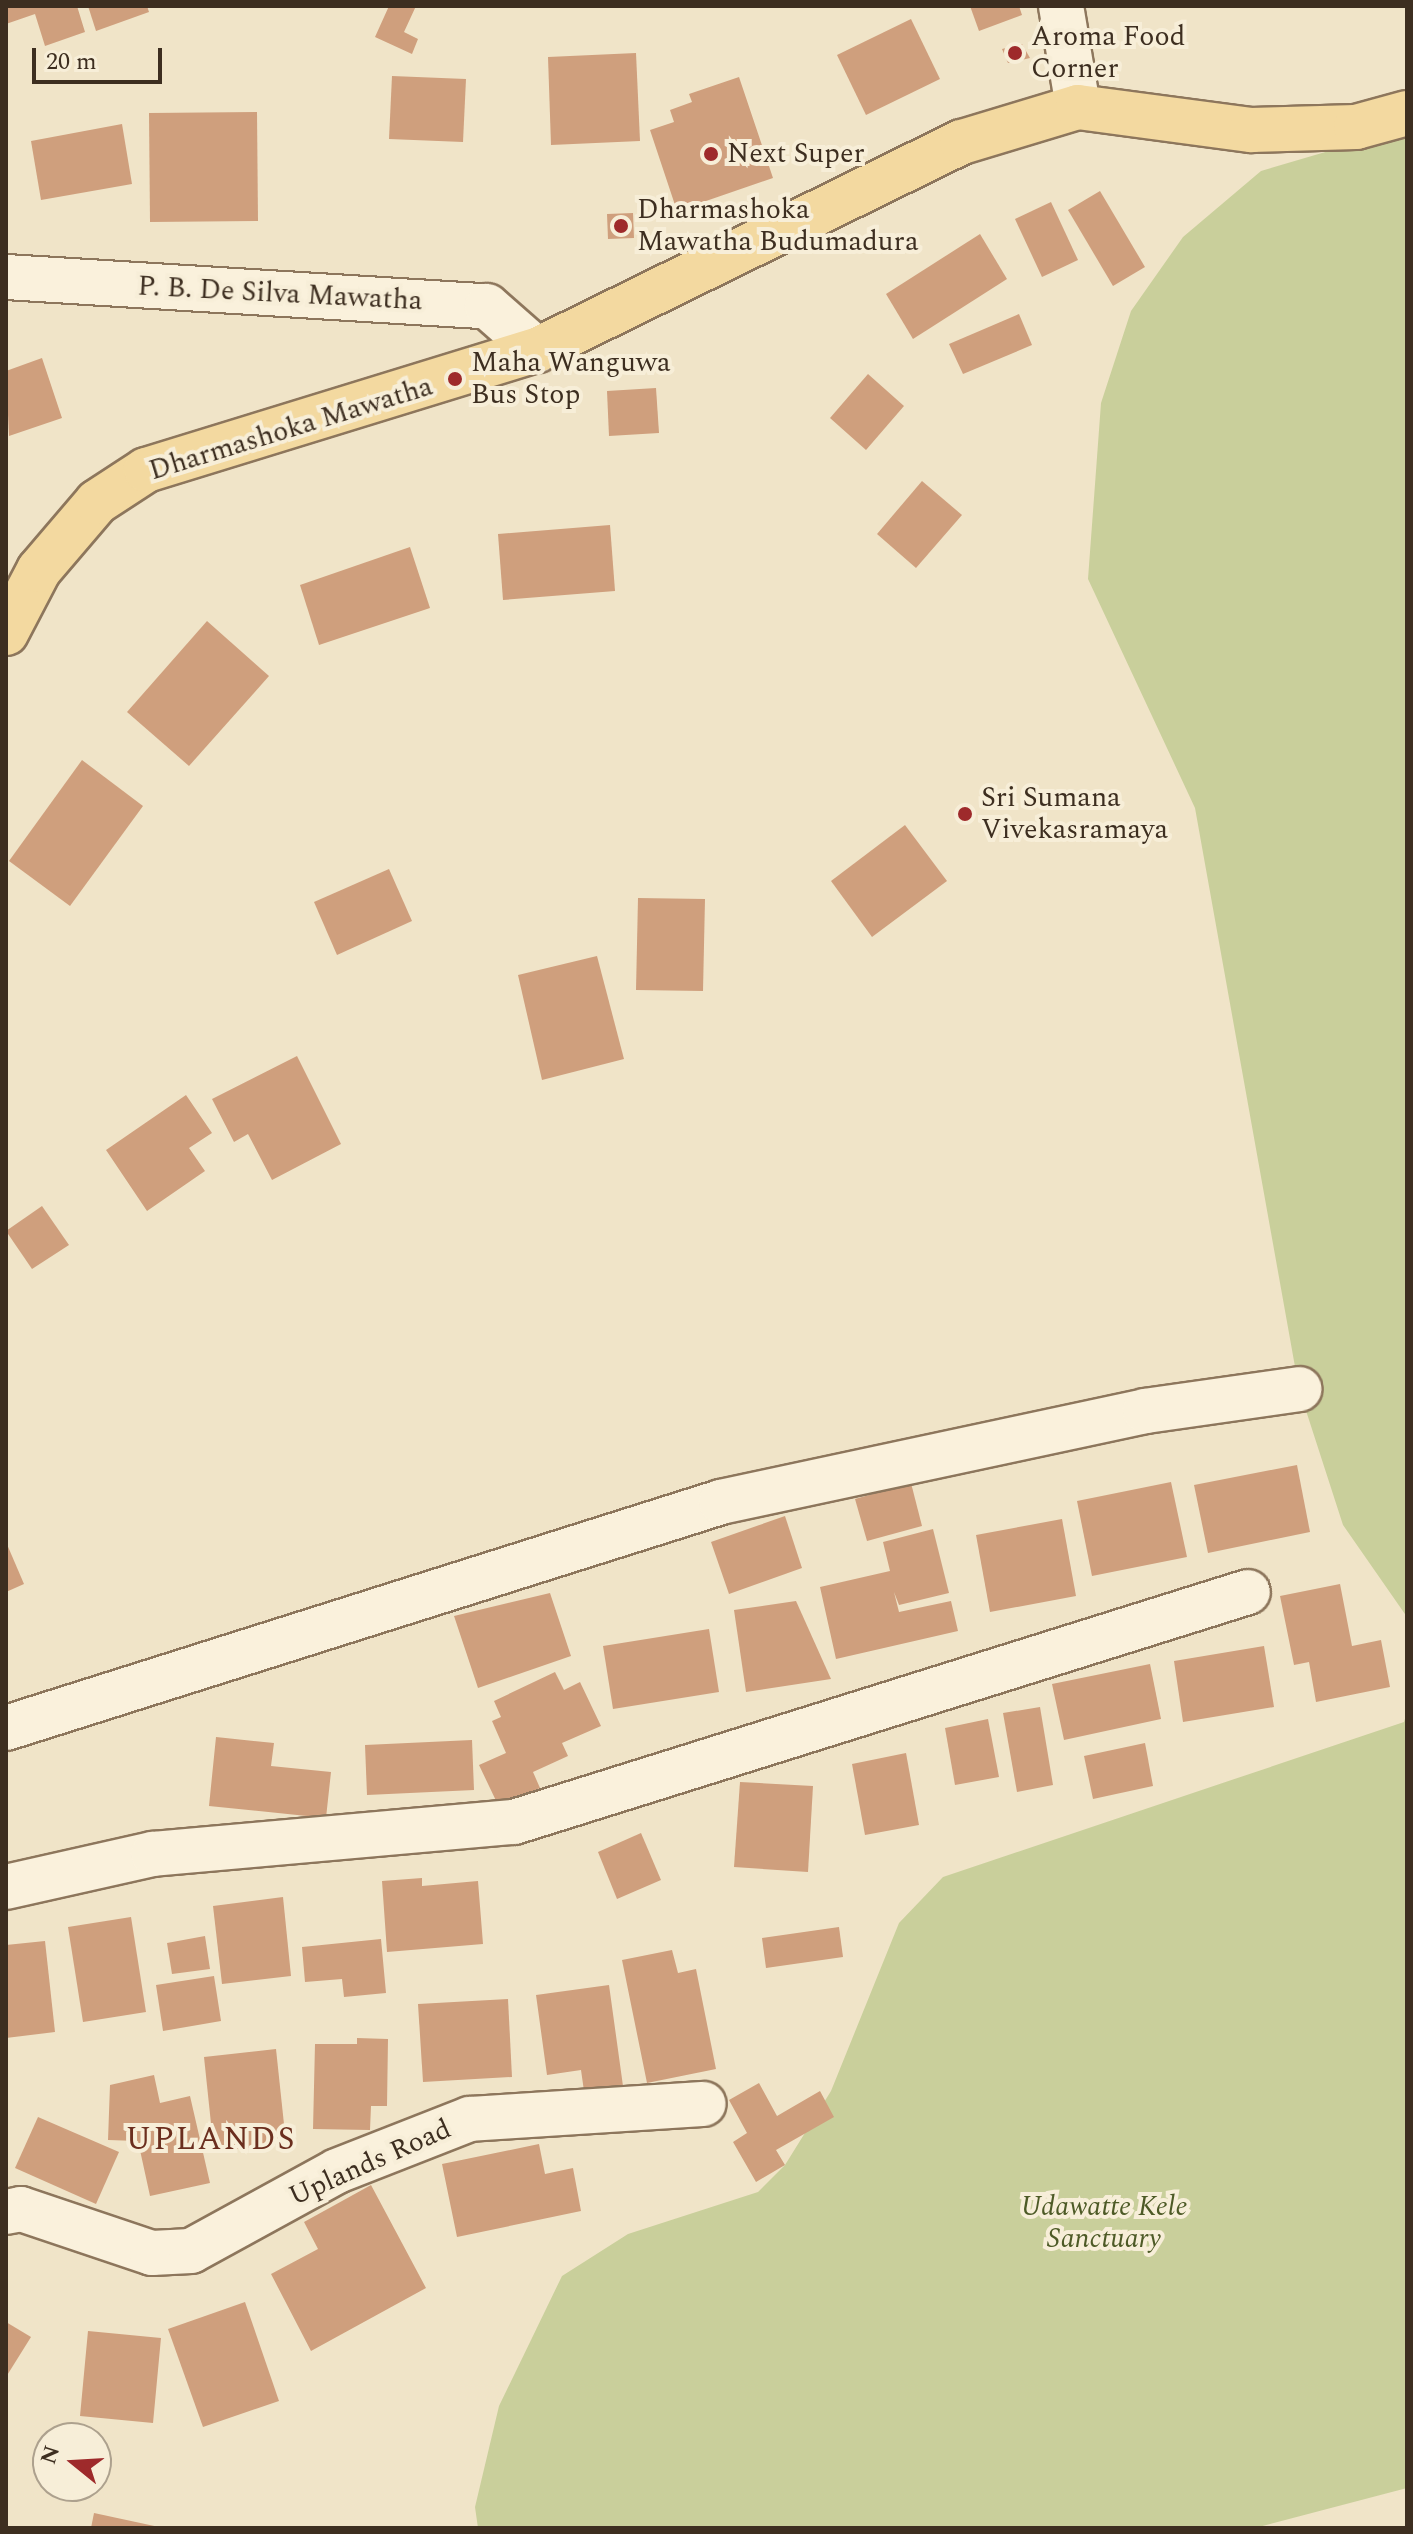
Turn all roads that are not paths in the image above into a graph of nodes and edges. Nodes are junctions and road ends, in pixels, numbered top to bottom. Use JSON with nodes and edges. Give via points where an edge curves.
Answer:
{"nodes":[{"id":1,"x":1061,"y":6,"type":"edge"},
{"id":2,"x":1078,"y":107,"type":"junction"},
{"id":3,"x":1407,"y":113,"type":"edge"},
{"id":4,"x":6,"y":277,"type":"edge"},
{"id":5,"x":537,"y":350,"type":"junction"},
{"id":6,"x":6,"y":633,"type":"edge"},
{"id":7,"x":1299,"y":1389,"type":"dead end"},
{"id":8,"x":1248,"y":1592,"type":"dead end"},
{"id":9,"x":6,"y":1728,"type":"edge"},
{"id":10,"x":6,"y":1887,"type":"edge"},
{"id":11,"x":704,"y":2104,"type":"dead end"},
{"id":12,"x":6,"y":2212,"type":"edge"}],
"edges":[{"from":1,"to":2,"type":"street"},
{"from":2,"to":3,"type":"main road","name":"Dharmashoka Mawatha","via":[[1251,130],[1356,127]]},
{"from":2,"to":5,"type":"main road","name":"Dharmashoka Mawatha","via":[[962,142]]},
{"from":4,"to":5,"type":"street","name":"P. B. De Silva Mawatha","via":[[487,306]]},
{"from":5,"to":6,"type":"main road","name":"Dharmashoka Mawatha","via":[[146,470],[97,502],[39,570]]},
{"from":7,"to":9,"type":"street","via":[[1145,1411],[721,1502]]},
{"from":8,"to":10,"type":"street","via":[[514,1822],[153,1854]]},
{"from":11,"to":12,"type":"street","name":"Uplands Road","via":[[470,2119],[337,2171],[191,2251],[152,2253],[21,2209]]}]}
